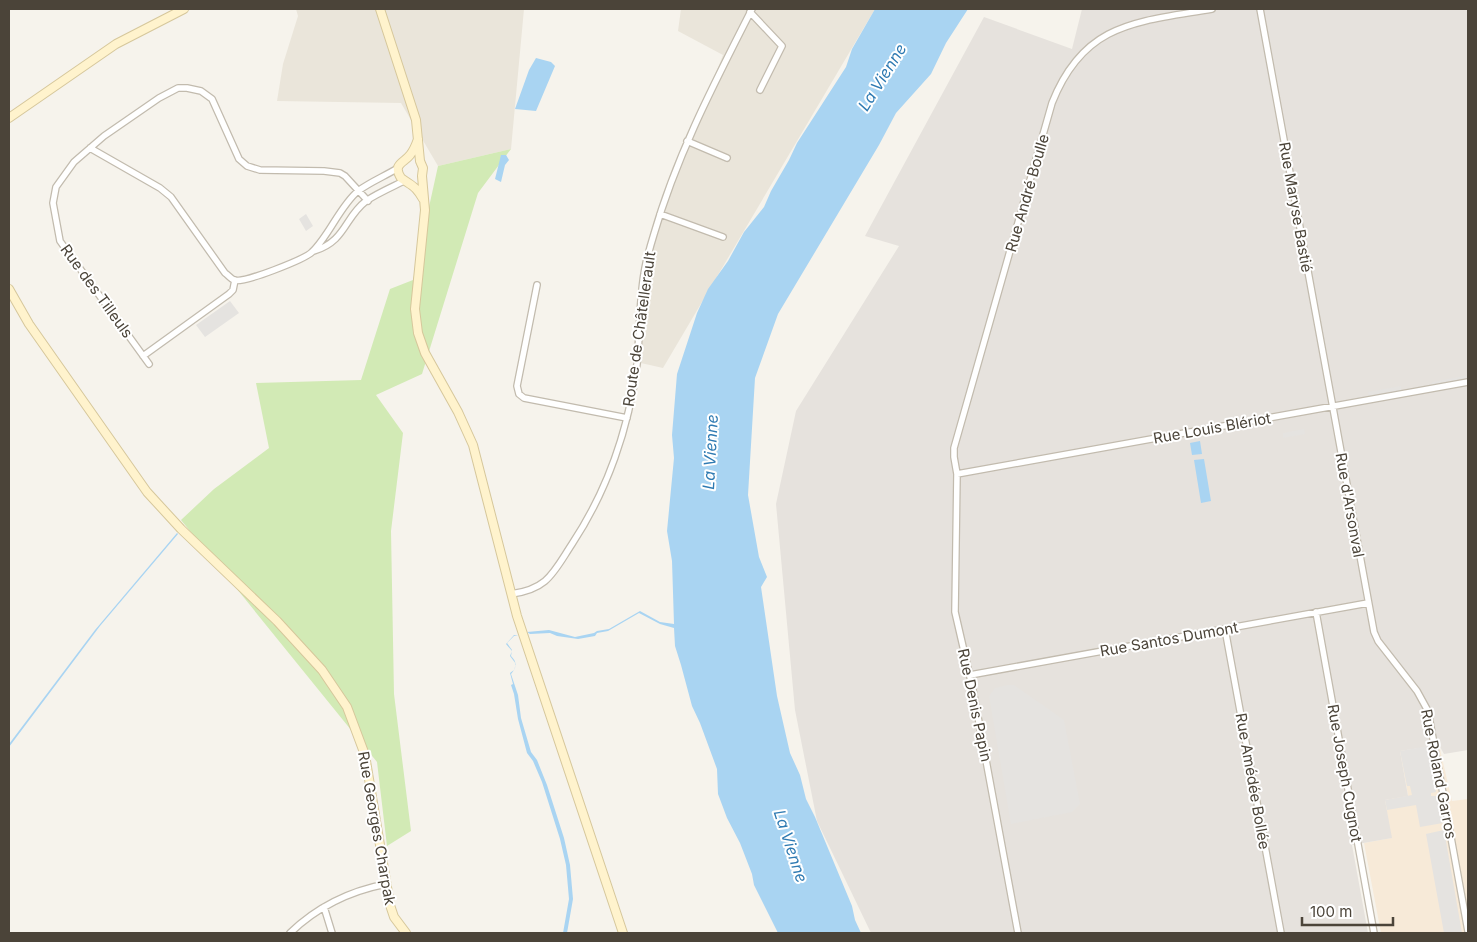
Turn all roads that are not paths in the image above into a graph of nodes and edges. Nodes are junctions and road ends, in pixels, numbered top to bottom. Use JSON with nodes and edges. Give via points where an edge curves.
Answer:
{"nodes":[{"id":1,"x":184,"y":9,"type":"edge"},
{"id":2,"x":380,"y":9,"type":"edge"},
{"id":3,"x":1212,"y":9,"type":"edge"},
{"id":4,"x":1260,"y":9,"type":"edge"},
{"id":5,"x":751,"y":10,"type":"edge"},
{"id":6,"x":760,"y":90,"type":"dead end"},
{"id":7,"x":9,"y":118,"type":"edge"},
{"id":8,"x":418,"y":138,"type":"junction"},
{"id":9,"x":687,"y":141,"type":"junction"},
{"id":10,"x":90,"y":148,"type":"junction"},
{"id":11,"x":409,"y":157,"type":"junction"},
{"id":12,"x":727,"y":158,"type":"dead end"},
{"id":13,"x":420,"y":162,"type":"junction"},
{"id":14,"x":398,"y":168,"type":"junction"},
{"id":15,"x":422,"y":176,"type":"junction"},
{"id":16,"x":407,"y":182,"type":"junction"},
{"id":17,"x":358,"y":191,"type":"junction"},
{"id":18,"x":368,"y":201,"type":"junction"},
{"id":19,"x":425,"y":203,"type":"junction"},
{"id":20,"x":660,"y":214,"type":"junction"},
{"id":21,"x":723,"y":237,"type":"dead end"},
{"id":22,"x":314,"y":251,"type":"junction"},
{"id":23,"x":235,"y":280,"type":"junction"},
{"id":24,"x":537,"y":285,"type":"dead end"},
{"id":25,"x":9,"y":289,"type":"edge"},
{"id":26,"x":143,"y":356,"type":"junction"},
{"id":27,"x":149,"y":364,"type":"dead end"},
{"id":28,"x":1468,"y":382,"type":"edge"},
{"id":29,"x":1332,"y":406,"type":"junction"},
{"id":30,"x":627,"y":418,"type":"junction"},
{"id":31,"x":956,"y":474,"type":"junction"},
{"id":32,"x":511,"y":594,"type":"junction"},
{"id":33,"x":1368,"y":603,"type":"junction"},
{"id":34,"x":1316,"y":612,"type":"junction"},
{"id":35,"x":1225,"y":629,"type":"junction"},
{"id":36,"x":970,"y":675,"type":"junction"},
{"id":37,"x":386,"y":884,"type":"junction"},
{"id":38,"x":324,"y":907,"type":"junction"},
{"id":39,"x":1468,"y":931,"type":"edge"},
{"id":40,"x":290,"y":933,"type":"edge"},
{"id":41,"x":332,"y":933,"type":"edge"},
{"id":42,"x":406,"y":933,"type":"edge"},
{"id":43,"x":624,"y":933,"type":"edge"},
{"id":44,"x":1018,"y":933,"type":"edge"},
{"id":45,"x":1282,"y":933,"type":"edge"},
{"id":46,"x":1374,"y":933,"type":"edge"}],
"edges":[{"from":1,"to":7,"type":"street","via":[[116,44]]},
{"from":2,"to":8,"type":"street","via":[[416,120]]},
{"from":3,"to":31,"type":"street","name":"Rue André Boulle","via":[[1136,22],[1114,31],[1084,51],[1064,77],[1052,103],[954,448]]},
{"from":4,"to":29,"type":"street","name":"Rue Maryse Bastié"},
{"from":5,"to":6,"type":"street","via":[[782,46]]},
{"from":5,"to":9,"type":"street","name":"Route de Châtellerault"},
{"from":8,"to":11,"type":"street"},
{"from":8,"to":13,"type":"street"},
{"from":9,"to":12,"type":"street"},
{"from":9,"to":20,"type":"street","name":"Route de Châtellerault"},
{"from":10,"to":17,"type":"street","name":"Rue des Tilleuls","via":[[159,98],[178,88],[187,88],[201,91],[212,99],[239,159],[247,166],[260,170],[340,173]]},
{"from":10,"to":23,"type":"street","via":[[171,197],[226,273]]},
{"from":10,"to":26,"type":"street","name":"Rue des Tilleuls","via":[[74,162],[56,186],[53,203],[60,241]]},
{"from":11,"to":13,"type":"street"},
{"from":11,"to":14,"type":"street"},
{"from":13,"to":15,"type":"street"},
{"from":14,"to":16,"type":"street","via":[[399,175]]},
{"from":14,"to":17,"type":"street"},
{"from":15,"to":16,"type":"street","via":[[417,181]]},
{"from":15,"to":19,"type":"street"},
{"from":16,"to":18,"type":"street"},
{"from":16,"to":19,"type":"street","via":[[419,191]]},
{"from":17,"to":18,"type":"street","name":"Rue des Tilleuls"},
{"from":17,"to":22,"type":"street"},
{"from":18,"to":22,"type":"street","via":[[358,209],[338,238]]},
{"from":19,"to":32,"type":"street","via":[[416,296],[418,333],[425,353],[473,445]]},
{"from":20,"to":21,"type":"street"},
{"from":20,"to":30,"type":"street","name":"Route de Châtellerault","via":[[644,272],[637,362]]},
{"from":22,"to":23,"type":"street","via":[[258,275]]},
{"from":23,"to":26,"type":"street","via":[[229,294]]},
{"from":24,"to":30,"type":"street","via":[[517,386],[519,394],[524,398]]},
{"from":25,"to":37,"type":"street","name":"Rue Georges Charpak","via":[[29,324],[147,492],[277,621],[322,670],[347,707],[365,755]]},
{"from":26,"to":27,"type":"street","name":"Rue des Tilleuls"},
{"from":28,"to":29,"type":"street","name":"Rue Louis Blériot"},
{"from":29,"to":31,"type":"street","name":"Rue Louis Blériot"},
{"from":29,"to":33,"type":"street","name":"Rue d'Arsonval"},
{"from":30,"to":32,"type":"street","name":"Route de Châtellerault","via":[[602,489],[558,566],[541,585]]},
{"from":31,"to":36,"type":"street","name":"Rue Denis Papin","via":[[955,612]]},
{"from":32,"to":43,"type":"street"},
{"from":33,"to":34,"type":"street","name":"Rue Santos Dumont"},
{"from":33,"to":39,"type":"street","name":"Rue Roland Garros","via":[[1378,641],[1417,691],[1428,711]]},
{"from":34,"to":35,"type":"street","name":"Rue Santos Dumont"},
{"from":34,"to":46,"type":"street","name":"Rue Joseph Cugnot"},
{"from":35,"to":36,"type":"street","name":"Rue Santos Dumont"},
{"from":35,"to":45,"type":"street","name":"Rue Amédée Bollée"},
{"from":36,"to":44,"type":"street","name":"Rue Denis Papin"},
{"from":37,"to":38,"type":"street","via":[[360,890]]},
{"from":37,"to":42,"type":"street","name":"Rue Georges Charpak","via":[[394,917]]},
{"from":38,"to":40,"type":"street"},
{"from":38,"to":41,"type":"street"}]}
